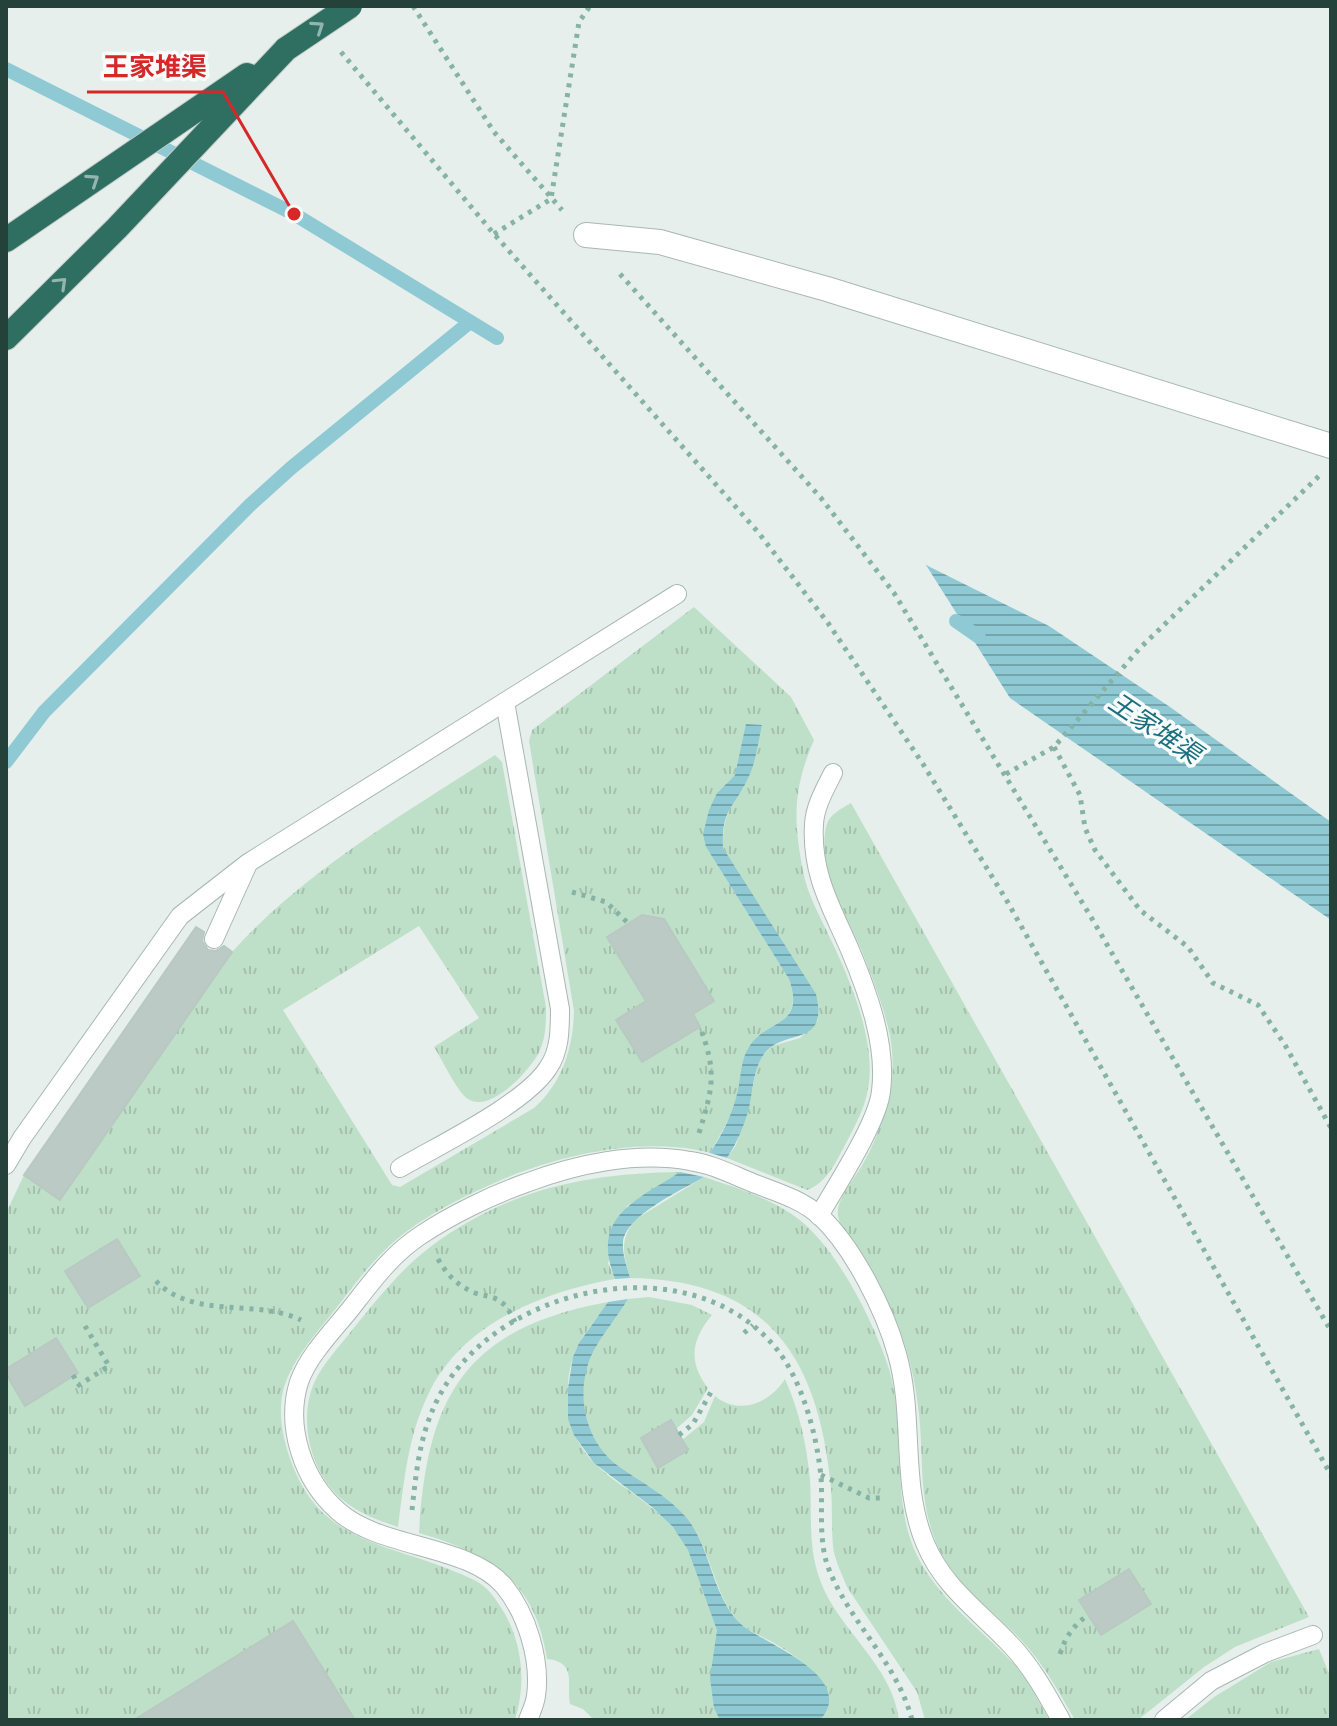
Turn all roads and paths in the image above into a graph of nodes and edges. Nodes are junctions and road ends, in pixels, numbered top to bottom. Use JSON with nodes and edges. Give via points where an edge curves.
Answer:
{"nodes":[{"id":1,"x":350,"y":6,"type":"edge"},
{"id":2,"x":413,"y":6,"type":"edge"},
{"id":3,"x":590,"y":6,"type":"edge"},
{"id":4,"x":286,"y":49,"type":"junction"},
{"id":5,"x":341,"y":51,"type":"dead end"},
{"id":6,"x":551,"y":199,"type":"junction"},
{"id":7,"x":494,"y":234,"type":"junction"},
{"id":8,"x":586,"y":235,"type":"junction"},
{"id":9,"x":6,"y":240,"type":"edge"},
{"id":10,"x":6,"y":338,"type":"edge"},
{"id":11,"x":1331,"y":446,"type":"edge"},
{"id":12,"x":1320,"y":475,"type":"dead end"},
{"id":13,"x":677,"y":594,"type":"dead end"},
{"id":14,"x":505,"y":702,"type":"junction"},
{"id":15,"x":1054,"y":747,"type":"junction"},
{"id":16,"x":833,"y":773,"type":"dead end"},
{"id":17,"x":1006,"y":774,"type":"junction"},
{"id":18,"x":248,"y":863,"type":"junction"},
{"id":19,"x":539,"y":890,"type":"junction"},
{"id":20,"x":629,"y":924,"type":"dead end"},
{"id":21,"x":214,"y":939,"type":"dead end"},
{"id":22,"x":700,"y":1027,"type":"dead end"},
{"id":23,"x":1331,"y":1128,"type":"edge"},
{"id":24,"x":691,"y":1161,"type":"junction"},
{"id":25,"x":6,"y":1165,"type":"edge"},
{"id":26,"x":400,"y":1168,"type":"dead end"},
{"id":27,"x":819,"y":1216,"type":"junction"},
{"id":28,"x":423,"y":1234,"type":"junction"},
{"id":29,"x":156,"y":1281,"type":"dead end"},
{"id":30,"x":515,"y":1322,"type":"junction"},
{"id":31,"x":753,"y":1325,"type":"junction"},
{"id":32,"x":85,"y":1326,"type":"dead end"},
{"id":33,"x":1331,"y":1331,"type":"edge"},
{"id":34,"x":744,"y":1333,"type":"dead end"},
{"id":35,"x":331,"y":1334,"type":"junction"},
{"id":36,"x":73,"y":1375,"type":"dead end"},
{"id":37,"x":711,"y":1392,"type":"dead end"},
{"id":38,"x":679,"y":1435,"type":"dead end"},
{"id":39,"x":821,"y":1474,"type":"junction"},
{"id":40,"x":1331,"y":1475,"type":"edge"},
{"id":41,"x":912,"y":1497,"type":"junction"},
{"id":42,"x":409,"y":1543,"type":"junction"},
{"id":43,"x":1088,"y":1615,"type":"dead end"},
{"id":44,"x":1313,"y":1635,"type":"dead end"},
{"id":45,"x":1036,"y":1676,"type":"junction"},
{"id":46,"x":528,"y":1720,"type":"edge"},
{"id":47,"x":912,"y":1720,"type":"edge"},
{"id":48,"x":1061,"y":1720,"type":"edge"},
{"id":49,"x":1164,"y":1720,"type":"edge"}],
"edges":[{"from":4,"to":1,"type":"highway","one_way":true,"bridge":true},
{"from":2,"to":6,"type":"path","via":[[494,132]]},
{"from":3,"to":6,"type":"path","via":[[579,22]]},
{"from":9,"to":4,"type":"highway","one_way":true},
{"from":10,"to":4,"type":"highway","one_way":true},
{"from":5,"to":7,"type":"path"},
{"from":6,"to":7,"type":"path"},
{"from":6,"to":8,"type":"path"},
{"from":7,"to":40,"type":"path","via":[[758,532],[915,751],[1007,901]]},
{"from":8,"to":11,"type":"street","via":[[660,242],[827,289]]},
{"from":8,"to":17,"type":"path","via":[[821,498],[894,593]]},
{"from":12,"to":15,"type":"path","via":[[1140,648]]},
{"from":13,"to":14,"type":"lane"},
{"from":14,"to":18,"type":"lane"},
{"from":14,"to":19,"type":"lane"},
{"from":15,"to":17,"type":"path"},
{"from":15,"to":23,"type":"path","via":[[1080,795],[1095,850],[1140,910],[1188,947],[1213,983],[1258,1005]]},
{"from":16,"to":27,"type":"lane","via":[[814,822],[816,870],[864,988],[883,1070],[872,1120]]},
{"from":17,"to":33,"type":"path"},
{"from":18,"to":21,"type":"lane"},
{"from":18,"to":25,"type":"lane","via":[[180,916]]},
{"from":19,"to":20,"type":"path","via":[[574,892],[606,902]]},
{"from":19,"to":26,"type":"lane","via":[[560,1009],[560,1039],[550,1066],[530,1091]]},
{"from":22,"to":24,"type":"path","via":[[713,1077]]},
{"from":24,"to":27,"type":"lane","via":[[793,1198]]},
{"from":24,"to":28,"type":"lane","via":[[623,1160],[567,1170],[504,1192]]},
{"from":27,"to":41,"type":"lane","via":[[869,1287],[898,1356],[908,1414]]},
{"from":28,"to":30,"type":"path","via":[[458,1284],[497,1298]]},
{"from":28,"to":35,"type":"lane","via":[[386,1264]]},
{"from":29,"to":35,"type":"path","via":[[181,1299],[293,1316]]},
{"from":30,"to":31,"type":"path","via":[[583,1294],[645,1288],[701,1298]]},
{"from":30,"to":42,"type":"path","via":[[467,1358],[429,1416],[418,1449]]},
{"from":31,"to":34,"type":"path"},
{"from":31,"to":39,"type":"path","via":[[791,1369]]},
{"from":32,"to":36,"type":"path","via":[[109,1366],[79,1385]]},
{"from":35,"to":42,"type":"lane","via":[[300,1381],[293,1415],[298,1450],[339,1513]]},
{"from":37,"to":38,"type":"path","via":[[693,1424]]},
{"from":39,"to":41,"type":"path","via":[[869,1498]]},
{"from":39,"to":47,"type":"path","via":[[826,1563],[852,1614],[906,1696]]},
{"from":41,"to":45,"type":"lane","via":[[938,1569]]},
{"from":42,"to":46,"type":"lane","via":[[450,1555],[502,1584],[530,1638],[536,1664],[536,1696]]},
{"from":43,"to":45,"type":"path","via":[[1073,1626],[1052,1667]]},
{"from":44,"to":49,"type":"lane","via":[[1211,1681]]},
{"from":45,"to":48,"type":"lane"}]}
